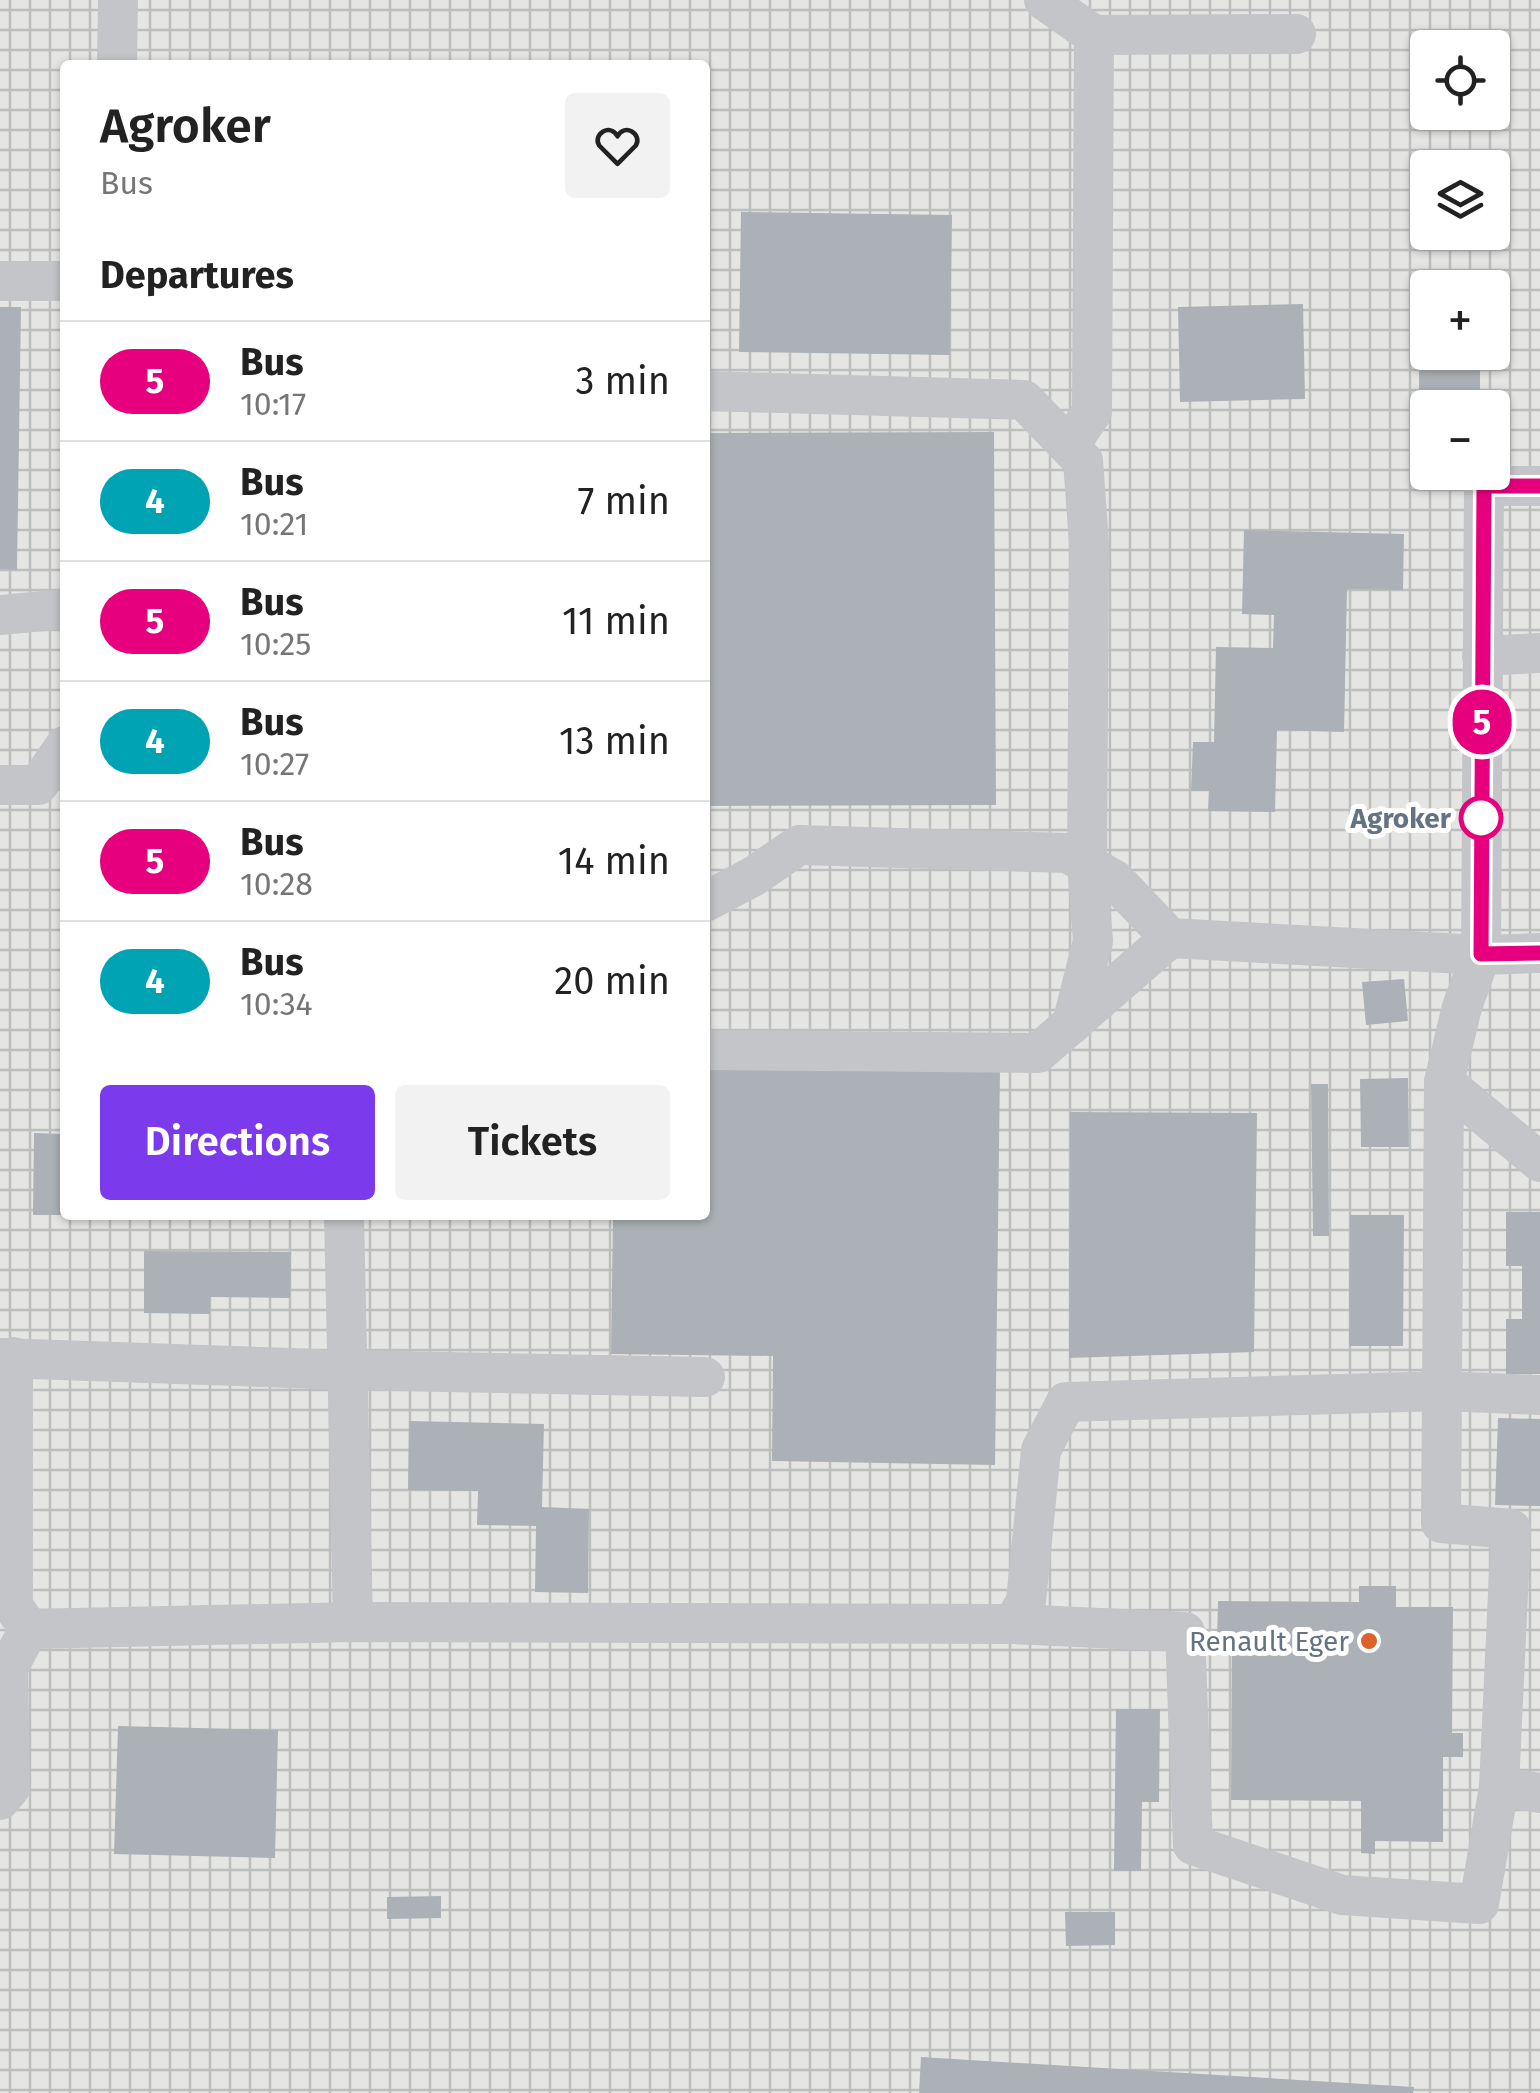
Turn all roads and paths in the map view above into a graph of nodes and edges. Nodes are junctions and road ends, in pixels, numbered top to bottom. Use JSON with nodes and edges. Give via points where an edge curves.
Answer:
{"nodes":[{"id":1,"x":118,"y":0,"type":"edge"},
{"id":2,"x":1044,"y":0,"type":"edge"},
{"id":3,"x":1296,"y":34,"type":"dead end"},
{"id":4,"x":1094,"y":35,"type":"junction"},
{"id":5,"x":117,"y":60,"type":"edge"},
{"id":6,"x":2,"y":272,"type":"edge"},
{"id":7,"x":60,"y":280,"type":"edge"},
{"id":8,"x":710,"y":390,"type":"edge"},
{"id":9,"x":1068,"y":446,"type":"junction"},
{"id":10,"x":1540,"y":486,"type":"edge"},
{"id":11,"x":60,"y":609,"type":"edge"},
{"id":12,"x":0,"y":615,"type":"edge"},
{"id":13,"x":1540,"y":653,"type":"edge"},
{"id":14,"x":1482,"y":656,"type":"junction"},
{"id":15,"x":60,"y":753,"type":"edge"},
{"id":16,"x":0,"y":785,"type":"edge"},
{"id":17,"x":1087,"y":864,"type":"junction"},
{"id":18,"x":710,"y":899,"type":"edge"},
{"id":19,"x":1170,"y":938,"type":"junction"},
{"id":20,"x":1540,"y":953,"type":"edge"},
{"id":21,"x":1481,"y":954,"type":"junction"},
{"id":22,"x":1072,"y":1024,"type":"junction"},
{"id":23,"x":710,"y":1050,"type":"edge"},
{"id":24,"x":1444,"y":1082,"type":"junction"},
{"id":25,"x":1540,"y":1162,"type":"edge"},
{"id":26,"x":344,"y":1220,"type":"edge"},
{"id":27,"x":6,"y":1358,"type":"edge"},
{"id":28,"x":348,"y":1370,"type":"junction"},
{"id":29,"x":705,"y":1377,"type":"dead end"},
{"id":30,"x":1442,"y":1391,"type":"junction"},
{"id":31,"x":1540,"y":1395,"type":"edge"},
{"id":32,"x":353,"y":1622,"type":"junction"},
{"id":33,"x":1013,"y":1624,"type":"junction"},
{"id":34,"x":29,"y":1630,"type":"junction"},
{"id":35,"x":1499,"y":1787,"type":"junction"},
{"id":36,"x":1540,"y":1793,"type":"edge"},
{"id":37,"x":0,"y":1800,"type":"edge"}],
"edges":[{"from":1,"to":5,"type":"lane"},
{"from":2,"to":4,"type":"lane"},
{"from":3,"to":4,"type":"lane"},
{"from":4,"to":9,"type":"lane","via":[[1092,412]]},
{"from":6,"to":7,"type":"lane"},
{"from":8,"to":9,"type":"lane","via":[[1024,400]]},
{"from":9,"to":17,"type":"lane","via":[[1083,461],[1089,544]]},
{"from":10,"to":14,"type":"lane","via":[[1484,486]]},
{"from":11,"to":12,"type":"lane"},
{"from":13,"to":14,"type":"lane"},
{"from":14,"to":21,"type":"lane"},
{"from":15,"to":16,"type":"lane","via":[[38,785]]},
{"from":17,"to":18,"type":"lane","via":[[1066,853],[800,845]]},
{"from":17,"to":19,"type":"lane","via":[[1115,880]]},
{"from":17,"to":22,"type":"lane","via":[[1094,941]]},
{"from":19,"to":21,"type":"lane"},
{"from":19,"to":22,"type":"lane"},
{"from":20,"to":21,"type":"lane"},
{"from":21,"to":24,"type":"lane"},
{"from":22,"to":23,"type":"lane","via":[[1038,1054]]},
{"from":24,"to":25,"type":"lane"},
{"from":24,"to":30,"type":"lane"},
{"from":26,"to":28,"type":"lane"},
{"from":27,"to":28,"type":"lane"},
{"from":27,"to":34,"type":"lane","via":[[13,1606]]},
{"from":28,"to":29,"type":"lane"},
{"from":28,"to":32,"type":"lane"},
{"from":30,"to":31,"type":"lane"},
{"from":30,"to":33,"type":"lane","via":[[1066,1402],[1041,1450],[1026,1601]]},
{"from":30,"to":35,"type":"lane","via":[[1441,1523],[1510,1528]]},
{"from":32,"to":33,"type":"lane"},
{"from":32,"to":34,"type":"lane"},
{"from":33,"to":35,"type":"lane","via":[[1186,1632],[1193,1846],[1342,1895],[1479,1904]]},
{"from":34,"to":37,"type":"lane","via":[[8,1668],[10,1788]]},
{"from":35,"to":36,"type":"lane"}]}
